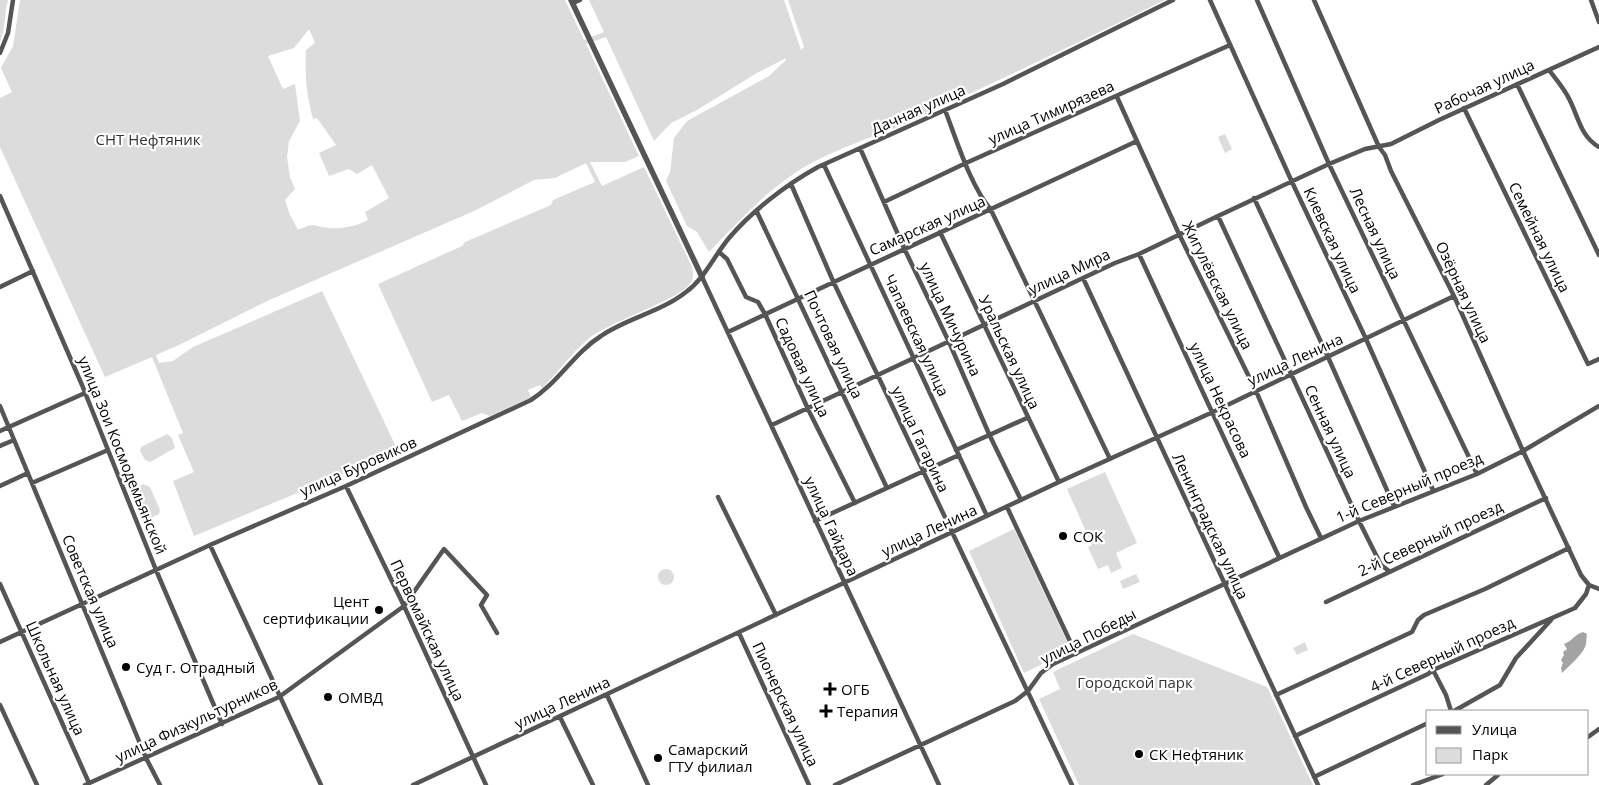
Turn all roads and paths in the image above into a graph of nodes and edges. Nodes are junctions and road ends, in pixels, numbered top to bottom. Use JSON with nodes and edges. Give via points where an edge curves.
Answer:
{"nodes":[{"id":1,"x":13,"y":0,"type":"edge"},
{"id":2,"x":580,"y":0,"type":"edge"},
{"id":3,"x":1174,"y":0,"type":"edge"},
{"id":4,"x":1210,"y":0,"type":"edge"},
{"id":5,"x":1257,"y":0,"type":"edge"},
{"id":6,"x":1314,"y":0,"type":"edge"},
{"id":7,"x":1591,"y":0,"type":"edge"},
{"id":8,"x":572,"y":2,"type":"edge"},
{"id":9,"x":1599,"y":22,"type":"edge"},
{"id":10,"x":1230,"y":45,"type":"junction"},
{"id":11,"x":1599,"y":47,"type":"edge"},
{"id":12,"x":0,"y":53,"type":"edge"},
{"id":13,"x":1549,"y":70,"type":"junction"},
{"id":14,"x":1517,"y":84,"type":"junction"},
{"id":15,"x":1116,"y":97,"type":"junction"},
{"id":16,"x":1464,"y":108,"type":"junction"},
{"id":17,"x":945,"y":110,"type":"junction"},
{"id":18,"x":1137,"y":141,"type":"junction"},
{"id":19,"x":1379,"y":147,"type":"junction"},
{"id":20,"x":1599,"y":147,"type":"edge"},
{"id":21,"x":860,"y":148,"type":"junction"},
{"id":22,"x":966,"y":163,"type":"junction"},
{"id":23,"x":1329,"y":164,"type":"junction"},
{"id":24,"x":824,"y":165,"type":"junction"},
{"id":25,"x":1292,"y":182,"type":"junction"},
{"id":26,"x":791,"y":184,"type":"junction"},
{"id":27,"x":0,"y":196,"type":"edge"},
{"id":28,"x":1254,"y":198,"type":"junction"},
{"id":29,"x":884,"y":202,"type":"junction"},
{"id":30,"x":991,"y":210,"type":"junction"},
{"id":31,"x":757,"y":212,"type":"junction"},
{"id":32,"x":1218,"y":216,"type":"junction"},
{"id":33,"x":940,"y":232,"type":"junction"},
{"id":34,"x":1179,"y":234,"type":"junction"},
{"id":35,"x":904,"y":248,"type":"junction"},
{"id":36,"x":719,"y":252,"type":"junction"},
{"id":37,"x":1139,"y":254,"type":"junction"},
{"id":38,"x":1599,"y":255,"type":"edge"},
{"id":39,"x":870,"y":264,"type":"junction"},
{"id":40,"x":33,"y":271,"type":"junction"},
{"id":41,"x":702,"y":277,"type":"junction"},
{"id":42,"x":1083,"y":278,"type":"junction"},
{"id":43,"x":833,"y":281,"type":"junction"},
{"id":44,"x":0,"y":287,"type":"edge"},
{"id":45,"x":1454,"y":296,"type":"junction"},
{"id":46,"x":798,"y":298,"type":"junction"},
{"id":47,"x":1035,"y":301,"type":"junction"},
{"id":48,"x":765,"y":314,"type":"junction"},
{"id":49,"x":1403,"y":321,"type":"junction"},
{"id":50,"x":984,"y":325,"type":"junction"},
{"id":51,"x":728,"y":332,"type":"junction"},
{"id":52,"x":1366,"y":339,"type":"junction"},
{"id":53,"x":949,"y":342,"type":"junction"},
{"id":54,"x":1328,"y":357,"type":"junction"},
{"id":55,"x":914,"y":358,"type":"junction"},
{"id":56,"x":1599,"y":359,"type":"edge"},
{"id":57,"x":1292,"y":374,"type":"junction"},
{"id":58,"x":878,"y":376,"type":"junction"},
{"id":59,"x":1256,"y":391,"type":"junction"},
{"id":60,"x":843,"y":392,"type":"junction"},
{"id":61,"x":85,"y":393,"type":"junction"},
{"id":62,"x":0,"y":406,"type":"edge"},
{"id":63,"x":1599,"y":406,"type":"edge"},
{"id":64,"x":808,"y":409,"type":"junction"},
{"id":65,"x":1213,"y":412,"type":"junction"},
{"id":66,"x":1027,"y":418,"type":"junction"},
{"id":67,"x":772,"y":425,"type":"junction"},
{"id":68,"x":9,"y":426,"type":"junction"},
{"id":69,"x":0,"y":430,"type":"edge"},
{"id":70,"x":989,"y":434,"type":"junction"},
{"id":71,"x":1156,"y":437,"type":"junction"},
{"id":72,"x":14,"y":440,"type":"junction"},
{"id":73,"x":0,"y":446,"type":"edge"},
{"id":74,"x":108,"y":450,"type":"junction"},
{"id":75,"x":1523,"y":451,"type":"junction"},
{"id":76,"x":957,"y":453,"type":"junction"},
{"id":77,"x":1110,"y":459,"type":"junction"},
{"id":78,"x":922,"y":471,"type":"junction"},
{"id":79,"x":28,"y":473,"type":"junction"},
{"id":80,"x":1478,"y":474,"type":"junction"},
{"id":81,"x":1059,"y":482,"type":"junction"},
{"id":82,"x":32,"y":484,"type":"junction"},
{"id":83,"x":0,"y":486,"type":"edge"},
{"id":84,"x":346,"y":486,"type":"junction"},
{"id":85,"x":887,"y":488,"type":"junction"},
{"id":86,"x":1433,"y":490,"type":"junction"},
{"id":87,"x":718,"y":497,"type":"dead end"},
{"id":88,"x":1546,"y":498,"type":"junction"},
{"id":89,"x":1021,"y":500,"type":"junction"},
{"id":90,"x":854,"y":503,"type":"junction"},
{"id":91,"x":1394,"y":506,"type":"junction"},
{"id":92,"x":1007,"y":507,"type":"junction"},
{"id":93,"x":986,"y":516,"type":"junction"},
{"id":94,"x":816,"y":521,"type":"junction"},
{"id":95,"x":1359,"y":521,"type":"junction"},
{"id":96,"x":953,"y":533,"type":"junction"},
{"id":97,"x":1321,"y":538,"type":"junction"},
{"id":98,"x":210,"y":545,"type":"junction"},
{"id":99,"x":1569,"y":548,"type":"junction"},
{"id":100,"x":1279,"y":557,"type":"junction"},
{"id":101,"x":156,"y":570,"type":"junction"},
{"id":102,"x":1389,"y":571,"type":"junction"},
{"id":103,"x":844,"y":583,"type":"junction"},
{"id":104,"x":1224,"y":583,"type":"junction"},
{"id":105,"x":0,"y":584,"type":"edge"},
{"id":106,"x":1589,"y":585,"type":"junction"},
{"id":107,"x":1599,"y":589,"type":"edge"},
{"id":108,"x":1326,"y":602,"type":"dead end"},
{"id":109,"x":82,"y":604,"type":"junction"},
{"id":110,"x":404,"y":606,"type":"junction"},
{"id":111,"x":776,"y":615,"type":"junction"},
{"id":112,"x":1552,"y":618,"type":"junction"},
{"id":113,"x":22,"y":632,"type":"junction"},
{"id":114,"x":497,"y":633,"type":"dead end"},
{"id":115,"x":739,"y":633,"type":"junction"},
{"id":116,"x":0,"y":642,"type":"edge"},
{"id":117,"x":1076,"y":654,"type":"junction"},
{"id":118,"x":1432,"y":670,"type":"junction"},
{"id":119,"x":1028,"y":691,"type":"junction"},
{"id":120,"x":607,"y":695,"type":"junction"},
{"id":121,"x":1276,"y":695,"type":"junction"},
{"id":122,"x":279,"y":697,"type":"junction"},
{"id":123,"x":0,"y":705,"type":"edge"},
{"id":124,"x":1452,"y":710,"type":"edge"},
{"id":125,"x":1454,"y":710,"type":"edge"},
{"id":126,"x":560,"y":717,"type":"junction"},
{"id":127,"x":222,"y":724,"type":"junction"},
{"id":128,"x":1426,"y":724,"type":"edge"},
{"id":129,"x":1295,"y":736,"type":"junction"},
{"id":130,"x":921,"y":746,"type":"junction"},
{"id":131,"x":146,"y":758,"type":"junction"},
{"id":132,"x":473,"y":758,"type":"junction"},
{"id":133,"x":1440,"y":775,"type":"edge"},
{"id":134,"x":1496,"y":775,"type":"edge"},
{"id":135,"x":1314,"y":777,"type":"junction"},
{"id":136,"x":87,"y":784,"type":"edge"},
{"id":137,"x":37,"y":785,"type":"edge"},
{"id":138,"x":160,"y":785,"type":"edge"},
{"id":139,"x":321,"y":785,"type":"edge"},
{"id":140,"x":413,"y":785,"type":"edge"},
{"id":141,"x":486,"y":785,"type":"edge"},
{"id":142,"x":593,"y":785,"type":"edge"},
{"id":143,"x":648,"y":785,"type":"edge"},
{"id":144,"x":809,"y":785,"type":"edge"},
{"id":145,"x":835,"y":785,"type":"edge"},
{"id":146,"x":939,"y":785,"type":"edge"},
{"id":147,"x":1072,"y":785,"type":"edge"},
{"id":148,"x":1318,"y":785,"type":"edge"},
{"id":149,"x":1412,"y":785,"type":"edge"},
{"id":150,"x":1486,"y":785,"type":"edge"}],
"edges":[{"from":1,"to":12,"type":"street","via":[[8,33]]},
{"from":2,"to":8,"type":"street"},
{"from":3,"to":17,"type":"street","name":"Дачная улица"},
{"from":4,"to":10,"type":"street","name":"Киевская улица"},
{"from":5,"to":23,"type":"street","name":"Лесная улица"},
{"from":6,"to":19,"type":"street","name":"Озёрная улица"},
{"from":7,"to":9,"type":"street"},
{"from":8,"to":41,"type":"street"},
{"from":10,"to":15,"type":"street","name":"улица Тимирязева"},
{"from":10,"to":25,"type":"street","name":"Киевская улица"},
{"from":11,"to":13,"type":"street","name":"Рабочая улица"},
{"from":13,"to":14,"type":"street","name":"Рабочая улица"},
{"from":13,"to":20,"type":"street","via":[[1568,96],[1584,133]]},
{"from":14,"to":16,"type":"street","name":"Рабочая улица"},
{"from":14,"to":38,"type":"street"},
{"from":15,"to":18,"type":"street","name":"Жигулёвская улица"},
{"from":15,"to":22,"type":"street","name":"улица Тимирязева"},
{"from":16,"to":19,"type":"street","name":"Рабочая улица"},
{"from":16,"to":56,"type":"street","name":"Семейная улица","via":[[1588,364]]},
{"from":17,"to":21,"type":"street","name":"Дачная улица"},
{"from":17,"to":22,"type":"street"},
{"from":18,"to":30,"type":"street","name":"Самарская улица"},
{"from":18,"to":34,"type":"street","name":"Жигулёвская улица"},
{"from":19,"to":23,"type":"street","name":"улица Мира","via":[[1365,149]]},
{"from":19,"to":45,"type":"street","name":"Озёрная улица"},
{"from":21,"to":24,"type":"street","name":"Дачная улица"},
{"from":21,"to":29,"type":"street","name":"улица Мичурина"},
{"from":22,"to":29,"type":"street","name":"улица Тимирязева"},
{"from":22,"to":30,"type":"street"},
{"from":23,"to":25,"type":"street","name":"улица Мира"},
{"from":23,"to":49,"type":"street","name":"Лесная улица"},
{"from":24,"to":26,"type":"street","name":"Дачная улица"},
{"from":24,"to":39,"type":"street","name":"Чапаевская улица"},
{"from":25,"to":28,"type":"street","name":"улица Мира"},
{"from":25,"to":52,"type":"street","name":"Киевская улица"},
{"from":26,"to":31,"type":"street","name":"Дачная улица"},
{"from":26,"to":43,"type":"street","name":"улица Гагарина"},
{"from":27,"to":40,"type":"street","name":"улица Зои Космодемьянской"},
{"from":28,"to":32,"type":"street","name":"улица Мира"},
{"from":28,"to":54,"type":"street"},
{"from":29,"to":35,"type":"street","name":"улица Мичурина"},
{"from":30,"to":33,"type":"street","name":"Самарская улица"},
{"from":30,"to":47,"type":"street"},
{"from":31,"to":36,"type":"street","name":"Дачная улица","via":[[730,236]]},
{"from":31,"to":46,"type":"street","name":"Почтовая улица"},
{"from":32,"to":34,"type":"street","name":"улица Мира"},
{"from":32,"to":57,"type":"street","name":"Сенная улица"},
{"from":33,"to":35,"type":"street","name":"Самарская улица"},
{"from":33,"to":50,"type":"street","name":"Уральская улица"},
{"from":34,"to":37,"type":"street","name":"улица Мира"},
{"from":34,"to":59,"type":"street","name":"Жигулёвская улица"},
{"from":35,"to":39,"type":"street","name":"Самарская улица"},
{"from":35,"to":53,"type":"street","name":"улица Мичурина"},
{"from":36,"to":41,"type":"street","name":"Дачная улица"},
{"from":36,"to":48,"type":"street","name":"Садовая улица","via":[[728,259],[746,297],[758,302]]},
{"from":37,"to":42,"type":"street","name":"улица Мира"},
{"from":37,"to":65,"type":"street","name":"улица Некрасова"},
{"from":39,"to":43,"type":"street","name":"Самарская улица"},
{"from":39,"to":55,"type":"street","name":"Чапаевская улица"},
{"from":40,"to":44,"type":"street"},
{"from":40,"to":61,"type":"street","name":"улица Зои Космодемьянской"},
{"from":41,"to":51,"type":"street","name":"улица Гайдара"},
{"from":41,"to":84,"type":"street","name":"улица Буровиков","via":[[670,302],[591,343],[545,391],[531,400]]},
{"from":42,"to":47,"type":"street","name":"улица Мира"},
{"from":42,"to":71,"type":"street","name":"Ленинградская улица"},
{"from":43,"to":46,"type":"street","name":"Самарская улица"},
{"from":43,"to":58,"type":"street","name":"улица Гагарина"},
{"from":45,"to":49,"type":"street","name":"улица Ленина"},
{"from":45,"to":75,"type":"street","name":"Озёрная улица"},
{"from":46,"to":48,"type":"street","name":"Самарская улица"},
{"from":46,"to":60,"type":"street","name":"Почтовая улица"},
{"from":47,"to":50,"type":"street","name":"улица Мира"},
{"from":47,"to":77,"type":"street"},
{"from":48,"to":51,"type":"street","name":"Самарская улица"},
{"from":48,"to":64,"type":"street","name":"Садовая улица"},
{"from":49,"to":52,"type":"street","name":"улица Ленина"},
{"from":49,"to":80,"type":"street","name":"Лесная улица"},
{"from":50,"to":53,"type":"street","name":"улица Мира"},
{"from":50,"to":66,"type":"street","name":"Уральская улица"},
{"from":51,"to":67,"type":"street","name":"улица Гайдара"},
{"from":52,"to":54,"type":"street","name":"улица Ленина"},
{"from":52,"to":86,"type":"street","name":"Киевская улица"},
{"from":53,"to":55,"type":"street","name":"улица Мира"},
{"from":53,"to":70,"type":"street","name":"улица Мичурина"},
{"from":54,"to":57,"type":"street","name":"улица Ленина"},
{"from":54,"to":91,"type":"street"},
{"from":55,"to":58,"type":"street","name":"улица Мира"},
{"from":55,"to":76,"type":"street","name":"Чапаевская улица"},
{"from":57,"to":59,"type":"street","name":"улица Ленина"},
{"from":57,"to":95,"type":"street","name":"Сенная улица"},
{"from":58,"to":60,"type":"street","name":"улица Мира"},
{"from":58,"to":78,"type":"street","name":"улица Гагарина"},
{"from":59,"to":65,"type":"street","name":"улица Ленина"},
{"from":59,"to":97,"type":"street","name":"Жигулёвская улица"},
{"from":60,"to":64,"type":"street","name":"улица Мира"},
{"from":60,"to":85,"type":"street","name":"Почтовая улица"},
{"from":61,"to":68,"type":"street"},
{"from":61,"to":74,"type":"street","name":"улица Зои Космодемьянской"},
{"from":62,"to":68,"type":"street","name":"Советская улица"},
{"from":63,"to":75,"type":"street","name":"1-й Северный проезд"},
{"from":64,"to":67,"type":"street","name":"улица Мира"},
{"from":64,"to":90,"type":"street","name":"Садовая улица"},
{"from":65,"to":71,"type":"street","name":"улица Ленина"},
{"from":65,"to":100,"type":"street","name":"улица Некрасова"},
{"from":66,"to":70,"type":"street"},
{"from":66,"to":81,"type":"street","name":"Уральская улица"},
{"from":67,"to":94,"type":"street","name":"улица Гайдара"},
{"from":68,"to":69,"type":"street"},
{"from":68,"to":72,"type":"street","name":"Советская улица"},
{"from":70,"to":76,"type":"street"},
{"from":70,"to":89,"type":"street","name":"улица Мичурина"},
{"from":71,"to":77,"type":"street","name":"улица Ленина"},
{"from":71,"to":104,"type":"street","name":"Ленинградская улица"},
{"from":72,"to":73,"type":"street"},
{"from":72,"to":79,"type":"street","name":"Советская улица"},
{"from":74,"to":82,"type":"street"},
{"from":74,"to":101,"type":"street","name":"улица Зои Космодемьянской"},
{"from":75,"to":80,"type":"street","name":"1-й Северный проезд"},
{"from":75,"to":88,"type":"street","name":"Озёрная улица"},
{"from":76,"to":78,"type":"street"},
{"from":76,"to":93,"type":"street","name":"Чапаевская улица"},
{"from":77,"to":81,"type":"street","name":"улица Ленина"},
{"from":78,"to":85,"type":"street"},
{"from":78,"to":96,"type":"street","name":"улица Гагарина"},
{"from":79,"to":82,"type":"street","name":"Советская улица"},
{"from":79,"to":83,"type":"street"},
{"from":80,"to":86,"type":"street","name":"1-й Северный проезд"},
{"from":81,"to":89,"type":"street","name":"улица Ленина"},
{"from":82,"to":109,"type":"street","name":"Советская улица"},
{"from":84,"to":98,"type":"street","name":"улица Буровиков"},
{"from":84,"to":110,"type":"street","name":"Первомайская улица"},
{"from":85,"to":90,"type":"street"},
{"from":86,"to":91,"type":"street","name":"1-й Северный проезд"},
{"from":87,"to":111,"type":"street"},
{"from":88,"to":99,"type":"street","name":"Озёрная улица"},
{"from":88,"to":102,"type":"street","name":"2-й Северный проезд"},
{"from":89,"to":92,"type":"street","name":"улица Ленина"},
{"from":90,"to":94,"type":"street"},
{"from":91,"to":95,"type":"street","name":"1-й Северный проезд"},
{"from":92,"to":93,"type":"street","name":"улица Ленина"},
{"from":92,"to":117,"type":"street"},
{"from":93,"to":96,"type":"street","name":"улица Ленина"},
{"from":94,"to":103,"type":"street","name":"улица Гайдара"},
{"from":95,"to":97,"type":"street","name":"1-й Северный проезд"},
{"from":95,"to":102,"type":"street","name":"Сенная улица","via":[[1381,565]]},
{"from":96,"to":103,"type":"street","name":"улица Ленина"},
{"from":96,"to":119,"type":"street","name":"улица Гагарина"},
{"from":97,"to":100,"type":"street","name":"1-й Северный проезд"},
{"from":98,"to":101,"type":"street","name":"улица Буровиков"},
{"from":98,"to":122,"type":"street"},
{"from":99,"to":106,"type":"street","name":"Озёрная улица"},
{"from":99,"to":121,"type":"street","via":[[1424,615],[1412,632]]},
{"from":100,"to":104,"type":"street","name":"1-й Северный проезд"},
{"from":101,"to":109,"type":"street","name":"улица Буровиков"},
{"from":101,"to":127,"type":"street","name":"улица Зои Космодемьянской"},
{"from":102,"to":108,"type":"street","name":"2-й Северный проезд"},
{"from":103,"to":111,"type":"street","name":"улица Ленина"},
{"from":103,"to":130,"type":"street","name":"улица Гайдара"},
{"from":104,"to":117,"type":"street","name":"улица Победы"},
{"from":104,"to":121,"type":"street","name":"Ленинградская улица"},
{"from":105,"to":113,"type":"street","name":"Школьная улица"},
{"from":106,"to":107,"type":"street"},
{"from":106,"to":112,"type":"street","name":"4-й Северный проезд","via":[[1575,608]]},
{"from":109,"to":113,"type":"street","name":"улица Буровиков"},
{"from":109,"to":131,"type":"street","name":"Советская улица"},
{"from":110,"to":114,"type":"street","name":"улица Физкультурников","via":[[444,549],[487,595],[481,605]]},
{"from":110,"to":122,"type":"street","name":"улица Физкультурников"},
{"from":110,"to":132,"type":"street","name":"Первомайская улица"},
{"from":111,"to":115,"type":"street","name":"улица Ленина"},
{"from":112,"to":118,"type":"street","name":"4-й Северный проезд"},
{"from":112,"to":125,"type":"street","via":[[1516,658],[1500,685]]},
{"from":113,"to":116,"type":"street","name":"улица Буровиков"},
{"from":113,"to":136,"type":"street","name":"Школьная улица"},
{"from":115,"to":120,"type":"street","name":"улица Ленина"},
{"from":115,"to":144,"type":"street","name":"Пионерская улица"},
{"from":117,"to":119,"type":"street","name":"улица Победы","via":[[1053,664]]},
{"from":118,"to":124,"type":"street"},
{"from":118,"to":129,"type":"street","name":"4-й Северный проезд"},
{"from":119,"to":130,"type":"street","name":"улица Победы","via":[[1015,701]]},
{"from":119,"to":147,"type":"street","name":"улица Гагарина"},
{"from":120,"to":126,"type":"street","name":"улица Ленина"},
{"from":120,"to":143,"type":"street"},
{"from":121,"to":129,"type":"street","name":"Ленинградская улица"},
{"from":122,"to":127,"type":"street","name":"улица Физкультурников"},
{"from":122,"to":139,"type":"street"},
{"from":123,"to":137,"type":"street"},
{"from":126,"to":132,"type":"street","name":"улица Ленина"},
{"from":126,"to":142,"type":"street"},
{"from":127,"to":131,"type":"street","name":"улица Физкультурников"},
{"from":128,"to":135,"type":"street"},
{"from":129,"to":135,"type":"street","name":"Ленинградская улица"},
{"from":130,"to":145,"type":"street","name":"улица Победы"},
{"from":130,"to":146,"type":"street","name":"улица Гайдара"},
{"from":131,"to":136,"type":"street","name":"улица Физкультурников"},
{"from":131,"to":138,"type":"street","name":"Советская улица"},
{"from":132,"to":140,"type":"street","name":"улица Ленина"},
{"from":132,"to":141,"type":"street","name":"Первомайская улица"},
{"from":133,"to":149,"type":"street"},
{"from":134,"to":150,"type":"street"},
{"from":135,"to":148,"type":"street","name":"Ленинградская улица"}]}
